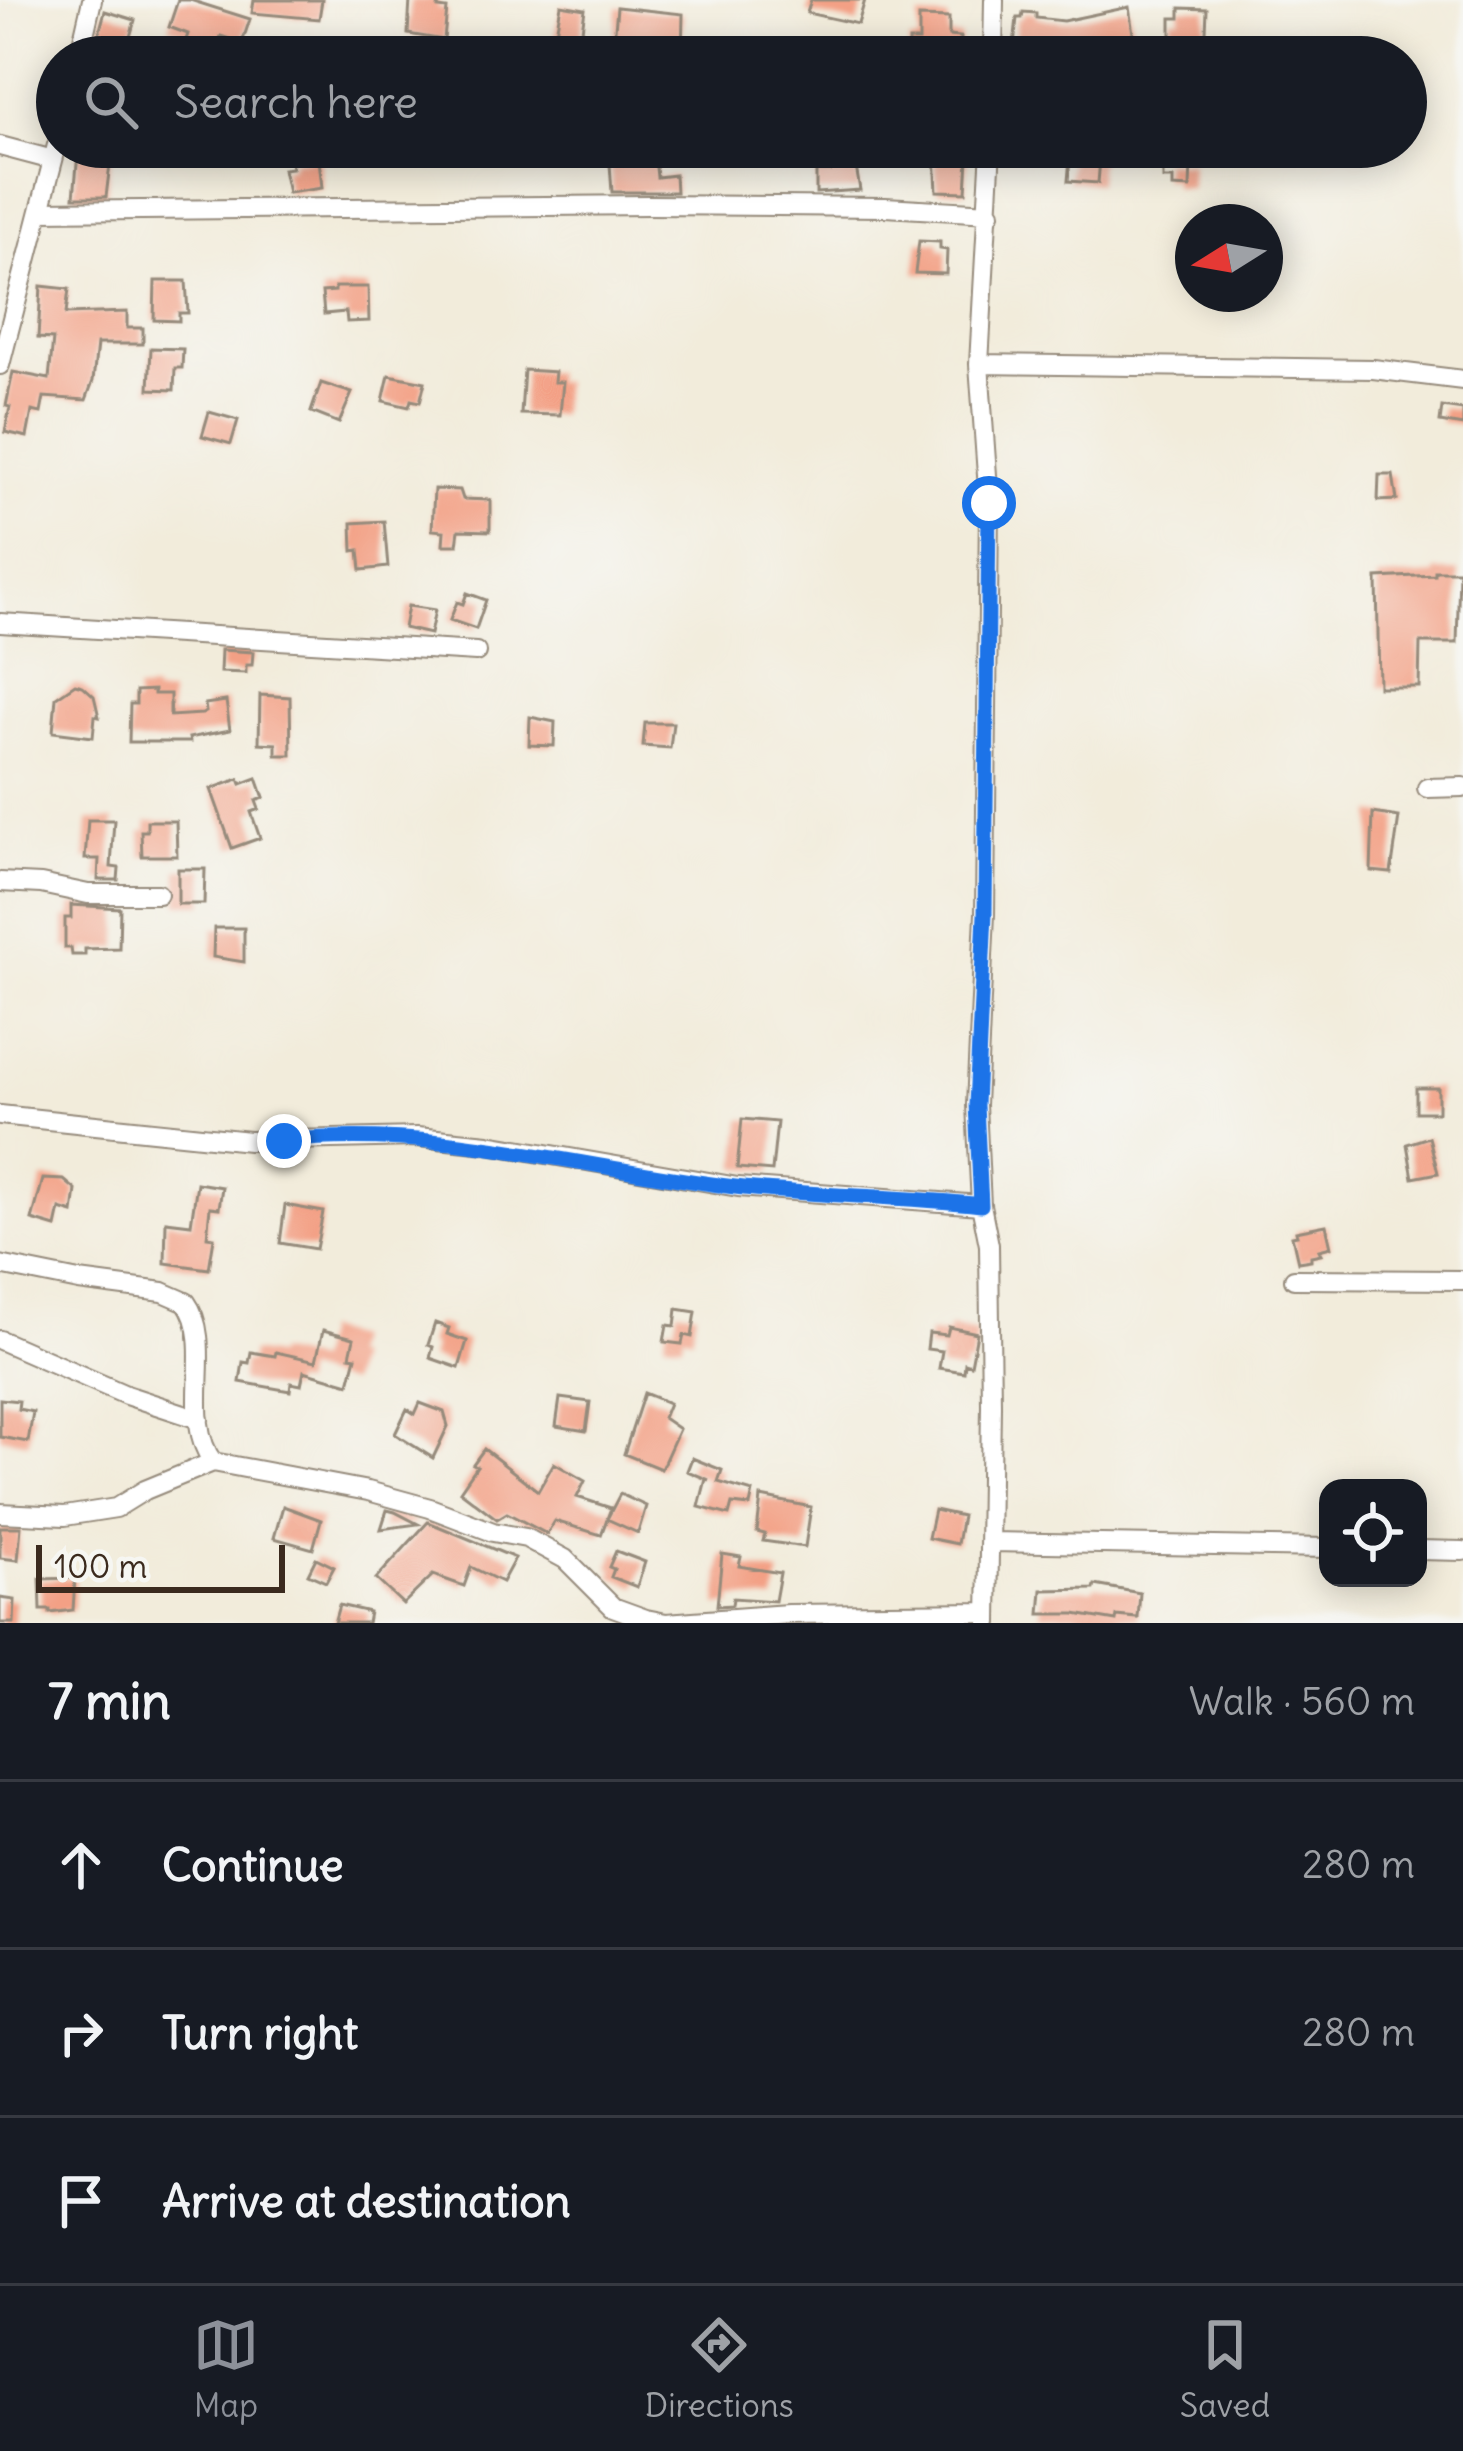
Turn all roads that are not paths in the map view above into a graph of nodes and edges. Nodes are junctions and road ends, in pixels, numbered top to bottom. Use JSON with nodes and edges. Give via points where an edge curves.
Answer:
{"nodes":[{"id":1,"x":92,"y":0,"type":"edge"},
{"id":2,"x":994,"y":0,"type":"edge"},
{"id":3,"x":84,"y":36,"type":"edge"},
{"id":4,"x":993,"y":36,"type":"edge"},
{"id":5,"x":0,"y":146,"type":"edge"},
{"id":6,"x":36,"y":151,"type":"edge"},
{"id":7,"x":51,"y":168,"type":"edge"},
{"id":8,"x":991,"y":168,"type":"edge"},
{"id":9,"x":40,"y":211,"type":"junction"},
{"id":10,"x":990,"y":213,"type":"junction"},
{"id":11,"x":980,"y":364,"type":"junction"},
{"id":12,"x":0,"y":365,"type":"edge"},
{"id":13,"x":1463,"y":380,"type":"edge"},
{"id":14,"x":0,"y":623,"type":"edge"},
{"id":15,"x":476,"y":652,"type":"dead end"},
{"id":16,"x":1463,"y":787,"type":"edge"},
{"id":17,"x":1427,"y":788,"type":"dead end"},
{"id":18,"x":0,"y":882,"type":"edge"},
{"id":19,"x":158,"y":894,"type":"dead end"},
{"id":20,"x":0,"y":1115,"type":"edge"},
{"id":21,"x":981,"y":1205,"type":"junction"},
{"id":22,"x":0,"y":1264,"type":"edge"},
{"id":23,"x":1294,"y":1279,"type":"dead end"},
{"id":24,"x":1463,"y":1280,"type":"edge"},
{"id":25,"x":1,"y":1344,"type":"edge"},
{"id":26,"x":199,"y":1419,"type":"junction"},
{"id":27,"x":213,"y":1462,"type":"junction"},
{"id":28,"x":0,"y":1513,"type":"edge"},
{"id":29,"x":991,"y":1542,"type":"junction"},
{"id":30,"x":1319,"y":1548,"type":"edge"},
{"id":31,"x":1427,"y":1550,"type":"edge"},
{"id":32,"x":1463,"y":1551,"type":"edge"},
{"id":33,"x":987,"y":1618,"type":"edge"}],
"edges":[{"from":1,"to":3,"type":"street"},
{"from":2,"to":4,"type":"street"},
{"from":5,"to":6,"type":"street"},
{"from":7,"to":9,"type":"street"},
{"from":8,"to":10,"type":"street"},
{"from":9,"to":10,"type":"street","via":[[672,206]]},
{"from":9,"to":12,"type":"street"},
{"from":10,"to":11,"type":"street"},
{"from":11,"to":13,"type":"street","via":[[1373,369]]},
{"from":11,"to":21,"type":"street","via":[[989,503],[976,1105]]},
{"from":14,"to":15,"type":"street"},
{"from":16,"to":17,"type":"street"},
{"from":18,"to":19,"type":"street","via":[[88,895]]},
{"from":20,"to":21,"type":"street","via":[[249,1141],[417,1137],[738,1187]]},
{"from":21,"to":29,"type":"street","via":[[989,1245]]},
{"from":22,"to":26,"type":"street","via":[[186,1302]]},
{"from":23,"to":24,"type":"street"},
{"from":25,"to":26,"type":"street"},
{"from":26,"to":27,"type":"street"},
{"from":27,"to":28,"type":"street","via":[[116,1508]]},
{"from":27,"to":33,"type":"street","via":[[368,1492],[526,1538],[566,1559],[614,1607],[646,1619]]},
{"from":29,"to":30,"type":"street"},
{"from":29,"to":33,"type":"street"},
{"from":31,"to":32,"type":"street"}]}
